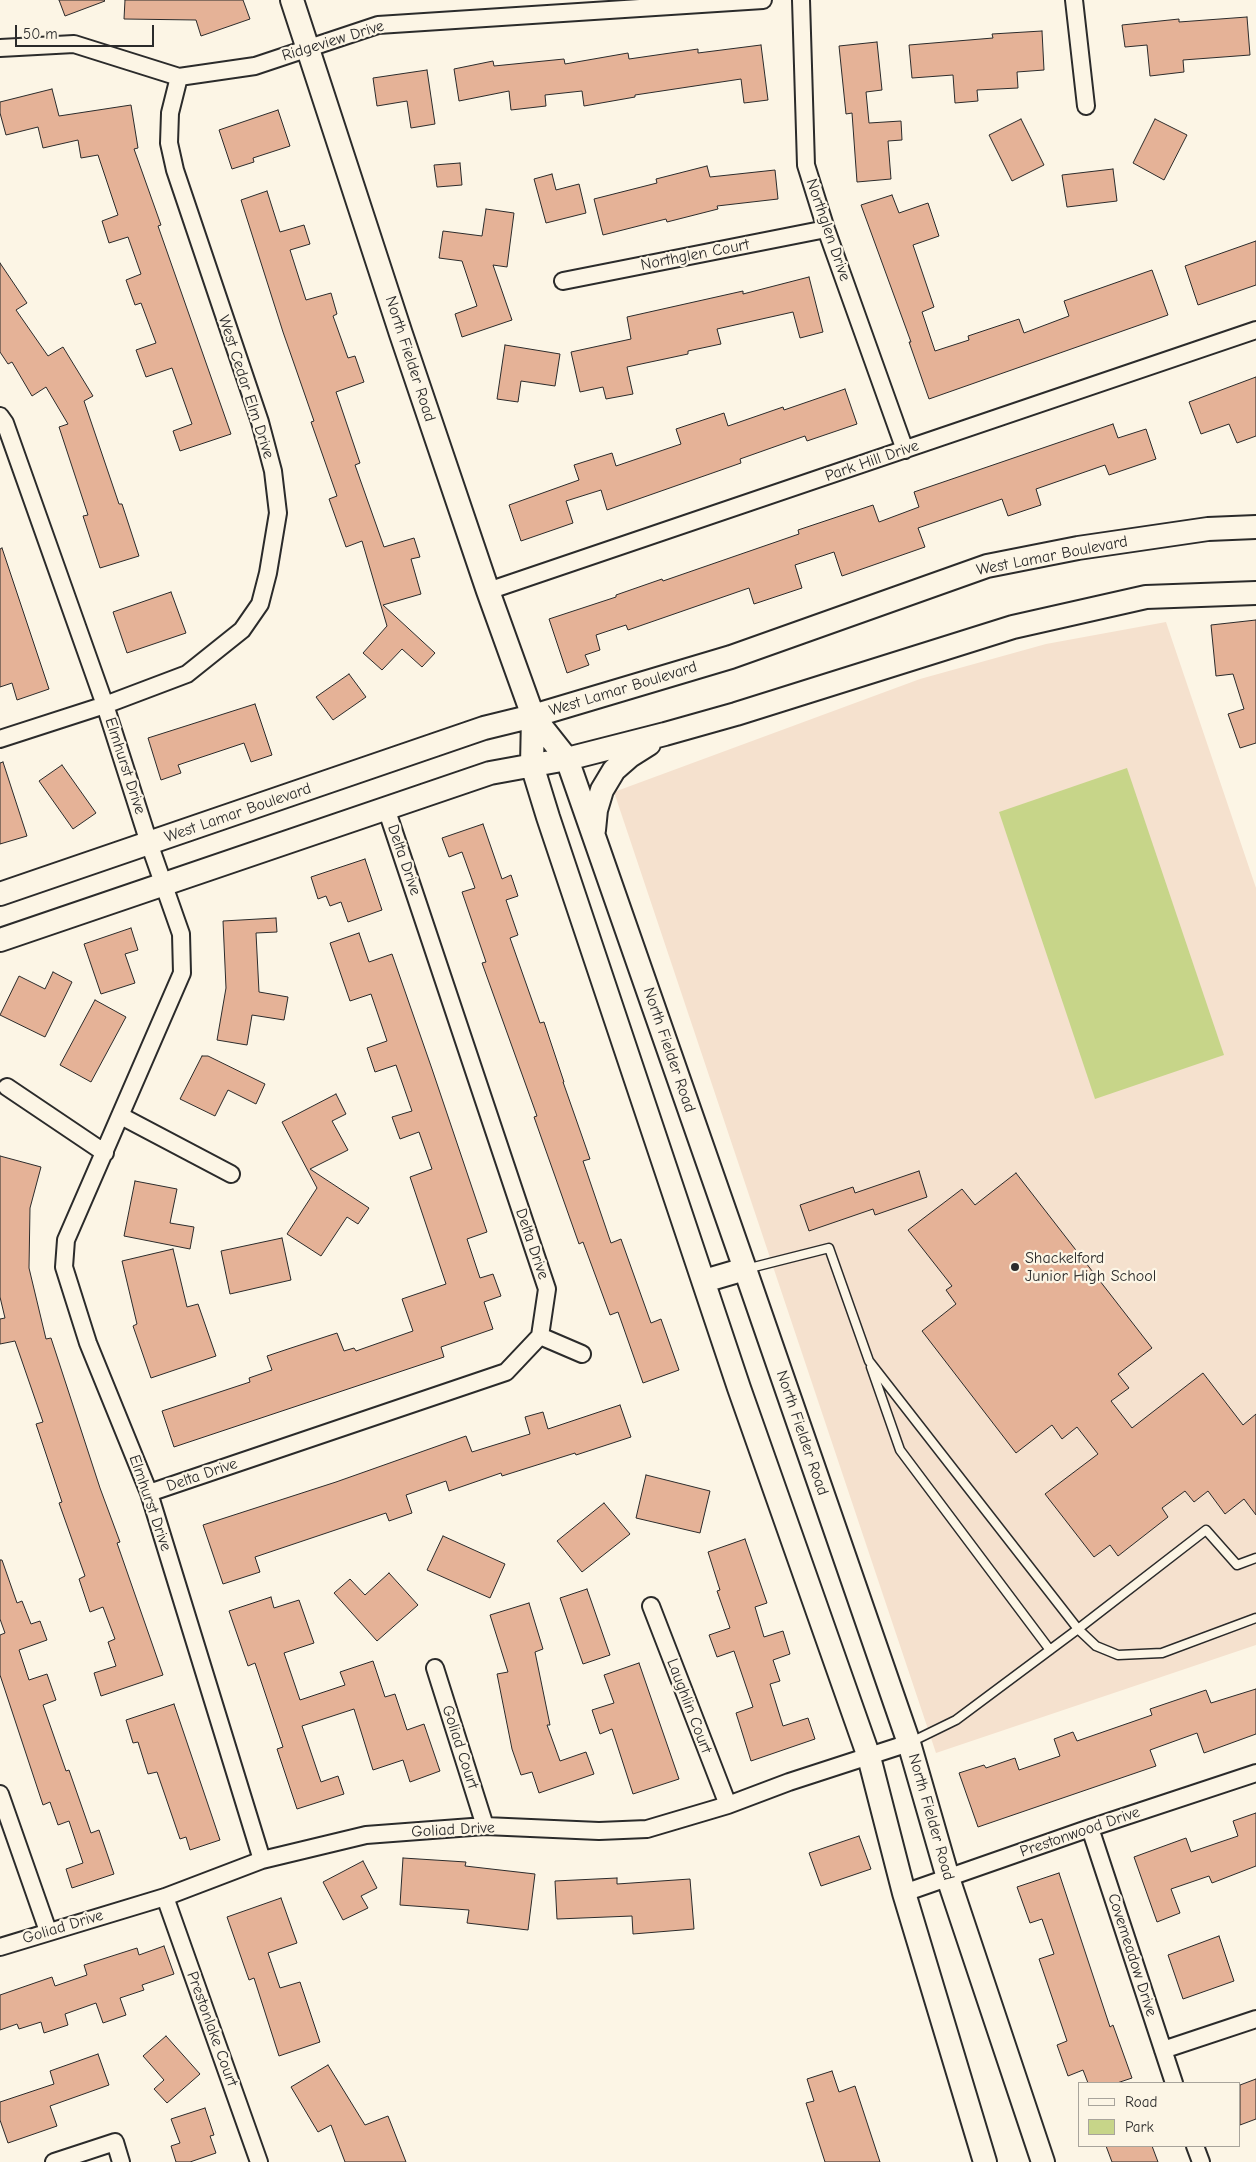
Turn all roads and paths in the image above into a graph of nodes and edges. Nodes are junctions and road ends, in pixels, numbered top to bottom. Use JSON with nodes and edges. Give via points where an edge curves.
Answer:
{"nodes":[{"id":1,"x":292,"y":0,"type":"edge"},
{"id":2,"x":762,"y":0,"type":"edge"},
{"id":3,"x":801,"y":0,"type":"edge"},
{"id":4,"x":1074,"y":0,"type":"edge"},
{"id":5,"x":0,"y":48,"type":"edge"},
{"id":6,"x":309,"y":48,"type":"junction"},
{"id":7,"x":179,"y":76,"type":"junction"},
{"id":8,"x":1086,"y":106,"type":"dead end"},
{"id":9,"x":826,"y":228,"type":"junction"},
{"id":10,"x":564,"y":281,"type":"dead end"},
{"id":11,"x":1256,"y":330,"type":"edge"},
{"id":12,"x":0,"y":416,"type":"edge"},
{"id":13,"x":905,"y":450,"type":"junction"},
{"id":14,"x":1256,"y":527,"type":"edge"},
{"id":15,"x":488,"y":590,"type":"junction"},
{"id":16,"x":1256,"y":592,"type":"edge"},
{"id":17,"x":105,"y":705,"type":"junction"},
{"id":18,"x":533,"y":716,"type":"junction"},
{"id":19,"x":665,"y":734,"type":"junction"},
{"id":20,"x":0,"y":739,"type":"edge"},
{"id":21,"x":567,"y":759,"type":"junction"},
{"id":22,"x":532,"y":765,"type":"junction"},
{"id":23,"x":386,"y":808,"type":"junction"},
{"id":24,"x":594,"y":836,"type":"junction"},
{"id":25,"x":149,"y":843,"type":"junction"},
{"id":26,"x":164,"y":885,"type":"junction"},
{"id":27,"x":0,"y":894,"type":"edge"},
{"id":28,"x":0,"y":940,"type":"edge"},
{"id":29,"x":7,"y":1087,"type":"dead end"},
{"id":30,"x":121,"y":1116,"type":"junction"},
{"id":31,"x":105,"y":1153,"type":"junction"},
{"id":32,"x":231,"y":1174,"type":"dead end"},
{"id":33,"x":746,"y":1269,"type":"junction"},
{"id":34,"x":704,"y":1282,"type":"junction"},
{"id":35,"x":540,"y":1336,"type":"junction"},
{"id":36,"x":582,"y":1354,"type":"dead end"},
{"id":37,"x":869,"y":1361,"type":"junction"},
{"id":38,"x":149,"y":1493,"type":"junction"},
{"id":39,"x":1256,"y":1558,"type":"edge"},
{"id":40,"x":651,"y":1606,"type":"dead end"},
{"id":41,"x":1256,"y":1618,"type":"edge"},
{"id":42,"x":1078,"y":1629,"type":"junction"},
{"id":43,"x":1050,"y":1650,"type":"junction"},
{"id":44,"x":435,"y":1668,"type":"dead end"},
{"id":45,"x":909,"y":1743,"type":"junction"},
{"id":46,"x":869,"y":1757,"type":"junction"},
{"id":47,"x":1256,"y":1773,"type":"edge"},
{"id":48,"x":0,"y":1794,"type":"edge"},
{"id":49,"x":728,"y":1805,"type":"junction"},
{"id":50,"x":485,"y":1826,"type":"junction"},
{"id":51,"x":1090,"y":1828,"type":"junction"},
{"id":52,"x":262,"y":1860,"type":"junction"},
{"id":53,"x":948,"y":1878,"type":"junction"},
{"id":54,"x":904,"y":1893,"type":"junction"},
{"id":55,"x":165,"y":1897,"type":"junction"},
{"id":56,"x":48,"y":1931,"type":"junction"},
{"id":57,"x":0,"y":1946,"type":"edge"},
{"id":58,"x":1256,"y":2019,"type":"edge"},
{"id":59,"x":1163,"y":2050,"type":"junction"},
{"id":60,"x":1174,"y":2082,"type":"edge"},
{"id":61,"x":1195,"y":2147,"type":"edge"},
{"id":62,"x":54,"y":2162,"type":"edge"},
{"id":63,"x":121,"y":2162,"type":"edge"},
{"id":64,"x":259,"y":2162,"type":"edge"},
{"id":65,"x":985,"y":2162,"type":"edge"},
{"id":66,"x":1043,"y":2162,"type":"edge"},
{"id":67,"x":1201,"y":2162,"type":"edge"}],
"edges":[{"from":1,"to":6,"type":"main road","name":"North Fielder Road"},
{"from":2,"to":6,"type":"street","name":"Ridgeview Drive","via":[[378,25]]},
{"from":3,"to":9,"type":"street","name":"Northglen Drive","via":[[806,165]]},
{"from":4,"to":8,"type":"street"},
{"from":5,"to":7,"type":"street","name":"Ridgeview Drive","via":[[74,44]]},
{"from":6,"to":7,"type":"street","name":"Ridgeview Drive","via":[[255,66]]},
{"from":6,"to":15,"type":"main road","name":"North Fielder Road"},
{"from":7,"to":17,"type":"street","name":"West Cedar Elm Drive","via":[[170,113],[169,143],[175,170],[260,422],[273,471],[278,513],[260,604],[242,630],[188,674]]},
{"from":9,"to":10,"type":"street","name":"Northglen Court"},
{"from":9,"to":13,"type":"street","name":"Northglen Drive"},
{"from":11,"to":13,"type":"street","name":"Park Hill Drive"},
{"from":12,"to":17,"type":"street","name":"Elmhurst Drive"},
{"from":13,"to":15,"type":"street","name":"Park Hill Drive"},
{"from":14,"to":18,"type":"main road","name":"West Lamar Boulevard","via":[[1208,530],[1078,548],[987,566],[731,657]]},
{"from":15,"to":18,"type":"main road","name":"North Fielder Road"},
{"from":16,"to":19,"type":"main road","via":[[1146,597],[1013,627]]},
{"from":17,"to":20,"type":"street","name":"West Cedar Elm Drive"},
{"from":17,"to":25,"type":"street","name":"Elmhurst Drive"},
{"from":18,"to":21,"type":"main road","name":"North Fielder Road"},
{"from":18,"to":22,"type":"main road","name":"North Fielder Road"},
{"from":18,"to":25,"type":"main road","name":"West Lamar Boulevard","via":[[484,728]]},
{"from":19,"to":21,"type":"main road"},
{"from":19,"to":24,"type":"main road","via":[[614,770],[602,790]]},
{"from":21,"to":22,"type":"main road"},
{"from":21,"to":24,"type":"main road","name":"North Fielder Road"},
{"from":22,"to":23,"type":"main road","via":[[490,773]]},
{"from":22,"to":34,"type":"main road","name":"North Fielder Road"},
{"from":23,"to":26,"type":"main road"},
{"from":23,"to":35,"type":"street","name":"Delta Drive","via":[[547,1288]]},
{"from":24,"to":33,"type":"main road","name":"North Fielder Road"},
{"from":25,"to":26,"type":"street","name":"Elmhurst Drive"},
{"from":25,"to":27,"type":"main road","name":"West Lamar Boulevard"},
{"from":26,"to":28,"type":"main road"},
{"from":26,"to":30,"type":"street","name":"Elmhurst Drive","via":[[182,934],[182,973]]},
{"from":29,"to":31,"type":"street"},
{"from":30,"to":31,"type":"street","name":"Elmhurst Drive"},
{"from":30,"to":32,"type":"street"},
{"from":31,"to":38,"type":"street","name":"Elmhurst Drive","via":[[66,1240],[64,1267],[88,1343]]},
{"from":33,"to":34,"type":"main road"},
{"from":33,"to":37,"type":"lane","via":[[829,1248]]},
{"from":33,"to":45,"type":"main road","name":"North Fielder Road"},
{"from":34,"to":46,"type":"main road","name":"North Fielder Road"},
{"from":35,"to":36,"type":"street"},
{"from":35,"to":38,"type":"street","name":"Delta Drive","via":[[506,1372]]},
{"from":37,"to":42,"type":"lane"},
{"from":37,"to":43,"type":"lane","via":[[900,1450]]},
{"from":38,"to":52,"type":"street","name":"Elmhurst Drive"},
{"from":39,"to":42,"type":"lane","via":[[1237,1565],[1206,1530]]},
{"from":40,"to":49,"type":"street","name":"Laughlin Court"},
{"from":41,"to":42,"type":"lane","via":[[1162,1653],[1118,1655],[1096,1646]]},
{"from":42,"to":43,"type":"lane"},
{"from":43,"to":45,"type":"lane","via":[[956,1720]]},
{"from":44,"to":50,"type":"street","name":"Goliad Court"},
{"from":45,"to":46,"type":"street","name":"Goliad Drive"},
{"from":45,"to":53,"type":"main road","name":"North Fielder Road"},
{"from":46,"to":49,"type":"street","name":"Goliad Drive"},
{"from":46,"to":54,"type":"main road","name":"North Fielder Road"},
{"from":47,"to":51,"type":"street","name":"Prestonwood Drive"},
{"from":48,"to":56,"type":"street"},
{"from":49,"to":50,"type":"street","name":"Goliad Drive","via":[[647,1829],[599,1831]]},
{"from":50,"to":52,"type":"street","name":"Goliad Drive","via":[[366,1835]]},
{"from":51,"to":53,"type":"street","name":"Prestonwood Drive"},
{"from":51,"to":59,"type":"street","name":"Covemeadow Drive"},
{"from":52,"to":55,"type":"street","name":"Goliad Drive"},
{"from":53,"to":54,"type":"street","name":"Prestonwood Drive"},
{"from":53,"to":66,"type":"main road","name":"North Fielder Road"},
{"from":54,"to":65,"type":"main road","name":"North Fielder Road"},
{"from":55,"to":56,"type":"street","name":"Goliad Drive"},
{"from":55,"to":64,"type":"street","name":"Prestonlake Court"},
{"from":56,"to":57,"type":"street","name":"Goliad Drive"},
{"from":58,"to":59,"type":"street"},
{"from":59,"to":60,"type":"street","name":"Covemeadow Drive"},
{"from":61,"to":67,"type":"street"},
{"from":62,"to":63,"type":"street","via":[[114,2142]]}]}
